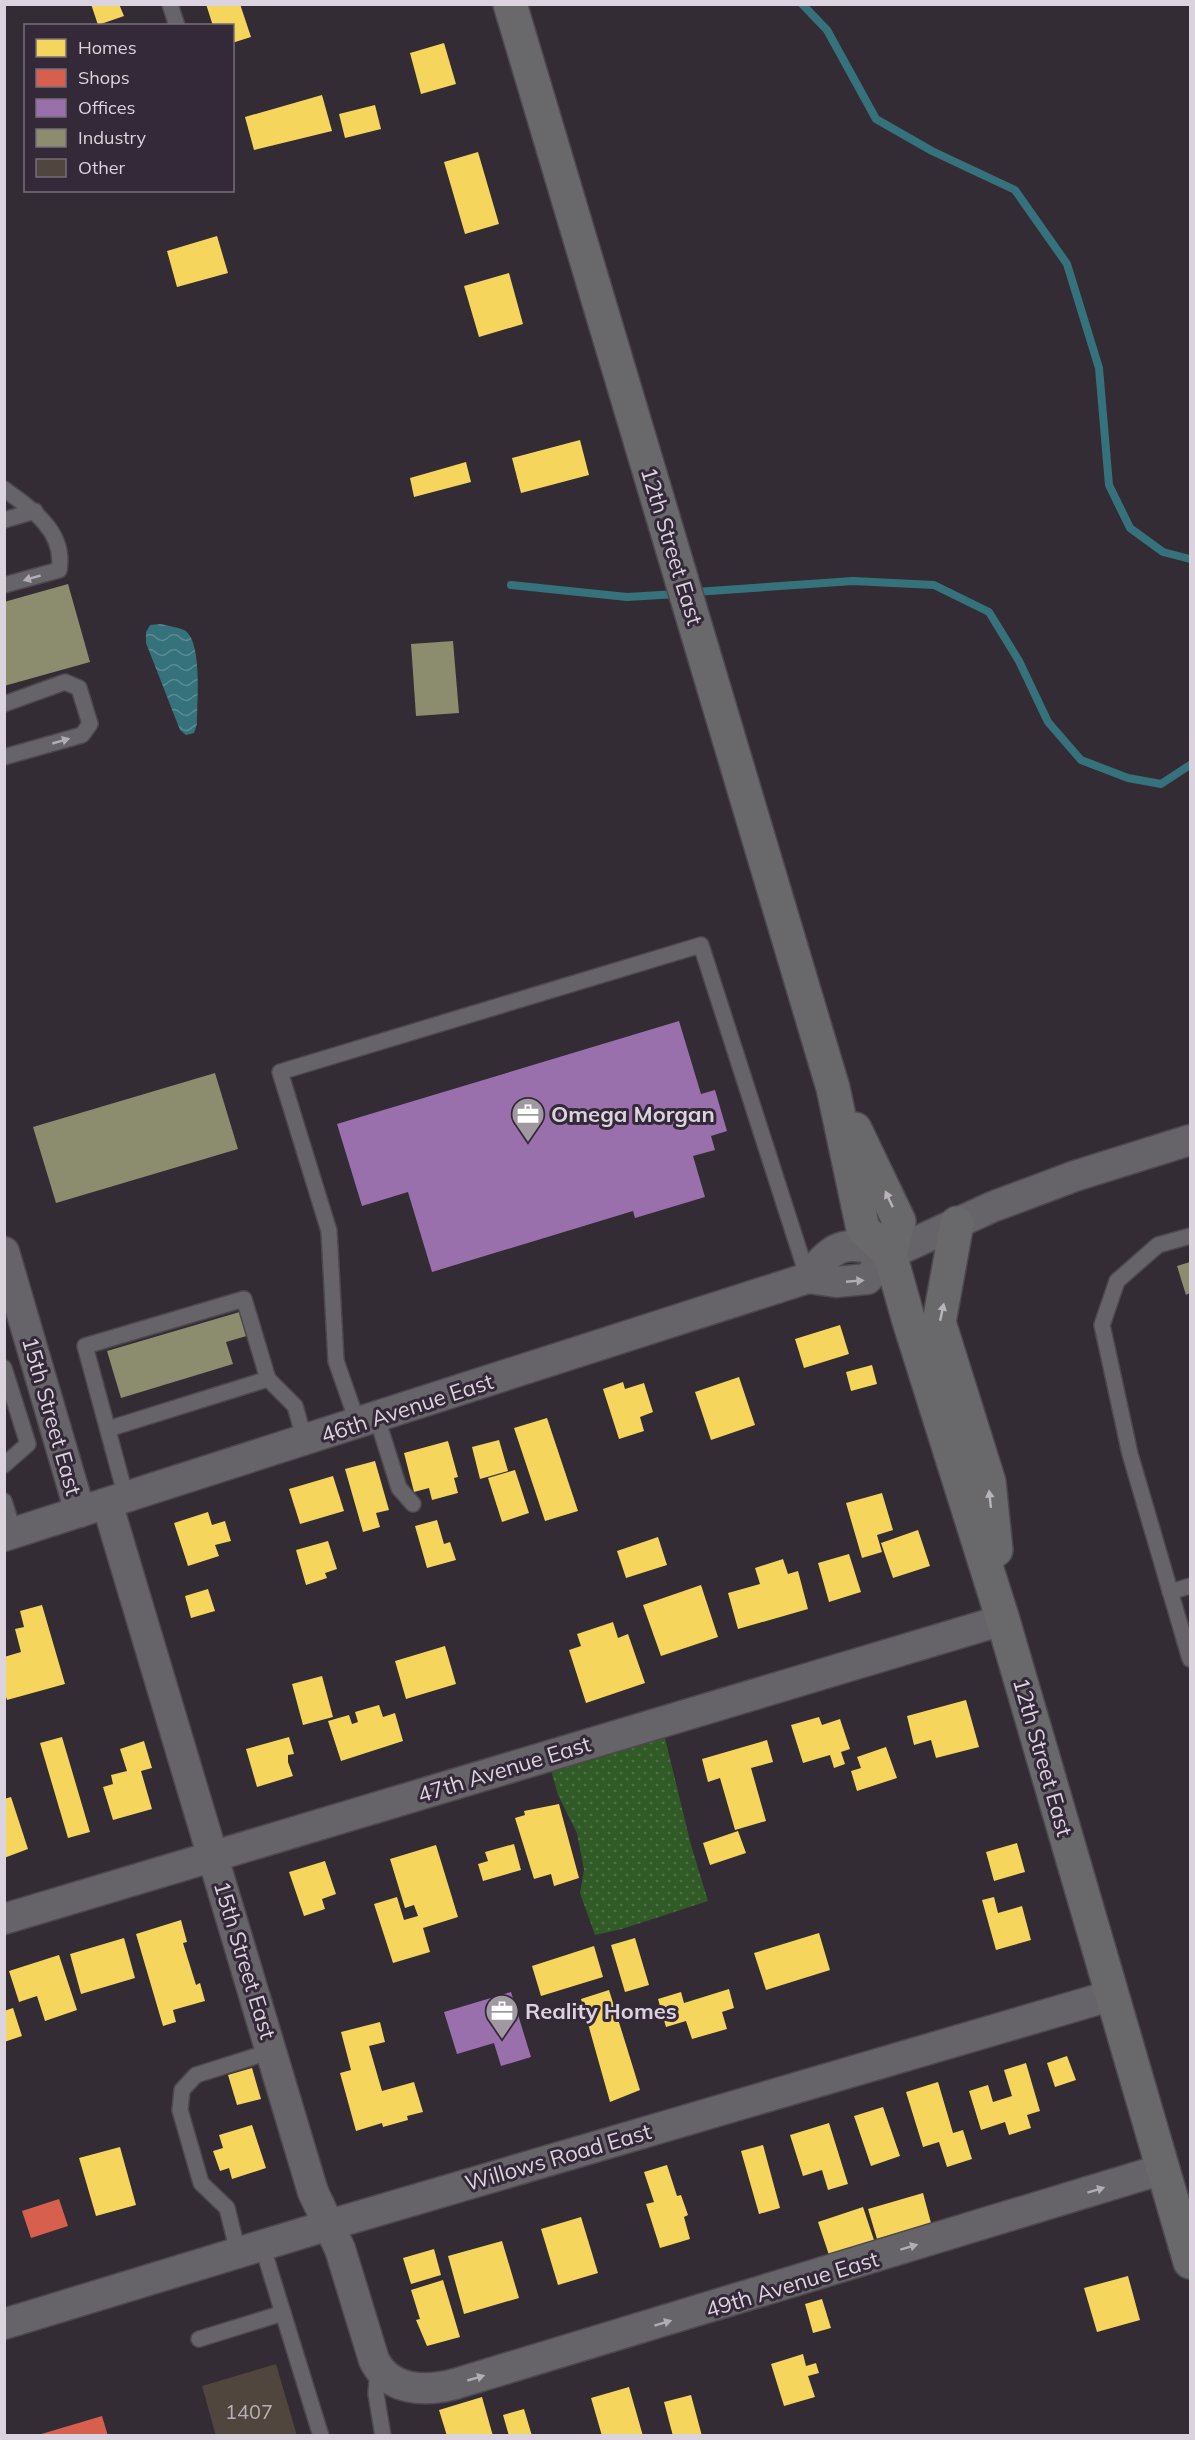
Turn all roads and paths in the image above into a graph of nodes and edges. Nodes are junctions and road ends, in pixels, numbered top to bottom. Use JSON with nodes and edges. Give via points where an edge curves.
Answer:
{"nodes":[{"id":1,"x":170,"y":4,"type":"edge"},
{"id":2,"x":510,"y":4,"type":"edge"},
{"id":3,"x":176,"y":24,"type":"edge"},
{"id":4,"x":4,"y":489,"type":"edge"},
{"id":5,"x":35,"y":511,"type":"junction"},
{"id":6,"x":4,"y":520,"type":"edge"},
{"id":7,"x":4,"y":585,"type":"edge"},
{"id":8,"x":4,"y":704,"type":"edge"},
{"id":9,"x":4,"y":757,"type":"edge"},
{"id":10,"x":1191,"y":1140,"type":"edge"},
{"id":11,"x":957,"y":1223,"type":"junction"},
{"id":12,"x":1191,"y":1236,"type":"edge"},
{"id":13,"x":4,"y":1252,"type":"edge"},
{"id":14,"x":890,"y":1254,"type":"junction"},
{"id":15,"x":808,"y":1278,"type":"junction"},
{"id":16,"x":4,"y":1368,"type":"edge"},
{"id":17,"x":268,"y":1379,"type":"junction"},
{"id":18,"x":26,"y":1385,"type":"junction"},
{"id":19,"x":367,"y":1421,"type":"junction"},
{"id":20,"x":108,"y":1429,"type":"junction"},
{"id":21,"x":305,"y":1441,"type":"junction"},
{"id":22,"x":4,"y":1465,"type":"edge"},
{"id":23,"x":4,"y":1501,"type":"edge"},
{"id":24,"x":104,"y":1504,"type":"junction"},
{"id":25,"x":413,"y":1504,"type":"dead end"},
{"id":26,"x":9,"y":1534,"type":"edge"},
{"id":27,"x":1191,"y":1586,"type":"edge"},
{"id":28,"x":1170,"y":1592,"type":"junction"},
{"id":29,"x":1003,"y":1620,"type":"junction"},
{"id":30,"x":1191,"y":1659,"type":"edge"},
{"id":31,"x":213,"y":1856,"type":"junction"},
{"id":32,"x":4,"y":1919,"type":"edge"},
{"id":33,"x":1113,"y":1995,"type":"junction"},
{"id":34,"x":272,"y":2051,"type":"junction"},
{"id":35,"x":1163,"y":2169,"type":"junction"},
{"id":36,"x":328,"y":2225,"type":"junction"},
{"id":37,"x":250,"y":2249,"type":"junction"},
{"id":38,"x":1191,"y":2262,"type":"edge"},
{"id":39,"x":283,"y":2313,"type":"junction"},
{"id":40,"x":4,"y":2324,"type":"edge"},
{"id":41,"x":199,"y":2339,"type":"dead end"},
{"id":42,"x":378,"y":2368,"type":"junction"},
{"id":43,"x":321,"y":2436,"type":"edge"},
{"id":44,"x":382,"y":2436,"type":"edge"}],
"edges":[{"from":1,"to":3,"type":"lane"},
{"from":2,"to":14,"type":"street","name":"12th Street East","via":[[833,1088],[863,1229]]},
{"from":4,"to":5,"type":"lane"},
{"from":5,"to":6,"type":"lane"},
{"from":5,"to":7,"type":"lane","one_way":true,"via":[[56,544],[61,561],[59,570]]},
{"from":9,"to":8,"type":"lane","one_way":true,"via":[[82,735],[90,723],[79,688],[65,682]]},
{"from":10,"to":11,"type":"street","via":[[1075,1176]]},
{"from":11,"to":14,"type":"street"},
{"from":29,"to":11,"type":"street","one_way":true,"via":[[989,1482],[939,1322]]},
{"from":12,"to":28,"type":"lane","via":[[1158,1245],[1117,1281],[1102,1325],[1130,1454]]},
{"from":13,"to":18,"type":"street","name":"15th Street East"},
{"from":14,"to":15,"type":"street","name":"46th Avenue East","via":[[867,1280],[836,1282]]},
{"from":14,"to":29,"type":"street","name":"12th Street East"},
{"from":15,"to":19,"type":"street","name":"46th Avenue East"},
{"from":15,"to":19,"type":"lane","via":[[701,945],[280,1072],[329,1231],[336,1361]]},
{"from":16,"to":18,"type":"lane"},
{"from":17,"to":20,"type":"lane"},
{"from":17,"to":20,"type":"lane","via":[[243,1299],[85,1346]]},
{"from":17,"to":21,"type":"lane","via":[[295,1406]]},
{"from":18,"to":22,"type":"lane","via":[[28,1444]]},
{"from":18,"to":24,"type":"street","name":"15th Street East"},
{"from":19,"to":21,"type":"street","name":"46th Avenue East"},
{"from":19,"to":25,"type":"lane","via":[[399,1488]]},
{"from":20,"to":24,"type":"lane"},
{"from":21,"to":24,"type":"street","name":"46th Avenue East"},
{"from":23,"to":26,"type":"lane"},
{"from":24,"to":26,"type":"street","name":"46th Avenue East"},
{"from":24,"to":31,"type":"street","name":"15th Street East"},
{"from":27,"to":28,"type":"lane"},
{"from":28,"to":30,"type":"lane"},
{"from":29,"to":31,"type":"street","name":"47th Avenue East"},
{"from":29,"to":33,"type":"street","name":"12th Street East"},
{"from":31,"to":32,"type":"street","name":"47th Avenue East"},
{"from":31,"to":34,"type":"street","name":"15th Street East"},
{"from":33,"to":35,"type":"street","name":"12th Street East"},
{"from":33,"to":36,"type":"street","name":"Willows Road East"},
{"from":34,"to":36,"type":"street","name":"15th Street East","via":[[314,2192]]},
{"from":34,"to":37,"type":"lane","via":[[196,2075],[182,2090],[180,2110],[201,2183],[227,2208]]},
{"from":35,"to":38,"type":"street","name":"12th Street East"},
{"from":42,"to":35,"type":"street","name":"49th Avenue East","one_way":true,"via":[[397,2384],[418,2388],[450,2386]]},
{"from":36,"to":37,"type":"street","name":"Willows Road East"},
{"from":36,"to":42,"type":"street","name":"15th Street East","via":[[344,2257]]},
{"from":37,"to":39,"type":"lane"},
{"from":37,"to":40,"type":"street","name":"Willows Road East"},
{"from":39,"to":41,"type":"lane"},
{"from":39,"to":43,"type":"lane"},
{"from":42,"to":44,"type":"lane","via":[[376,2394]]}]}
